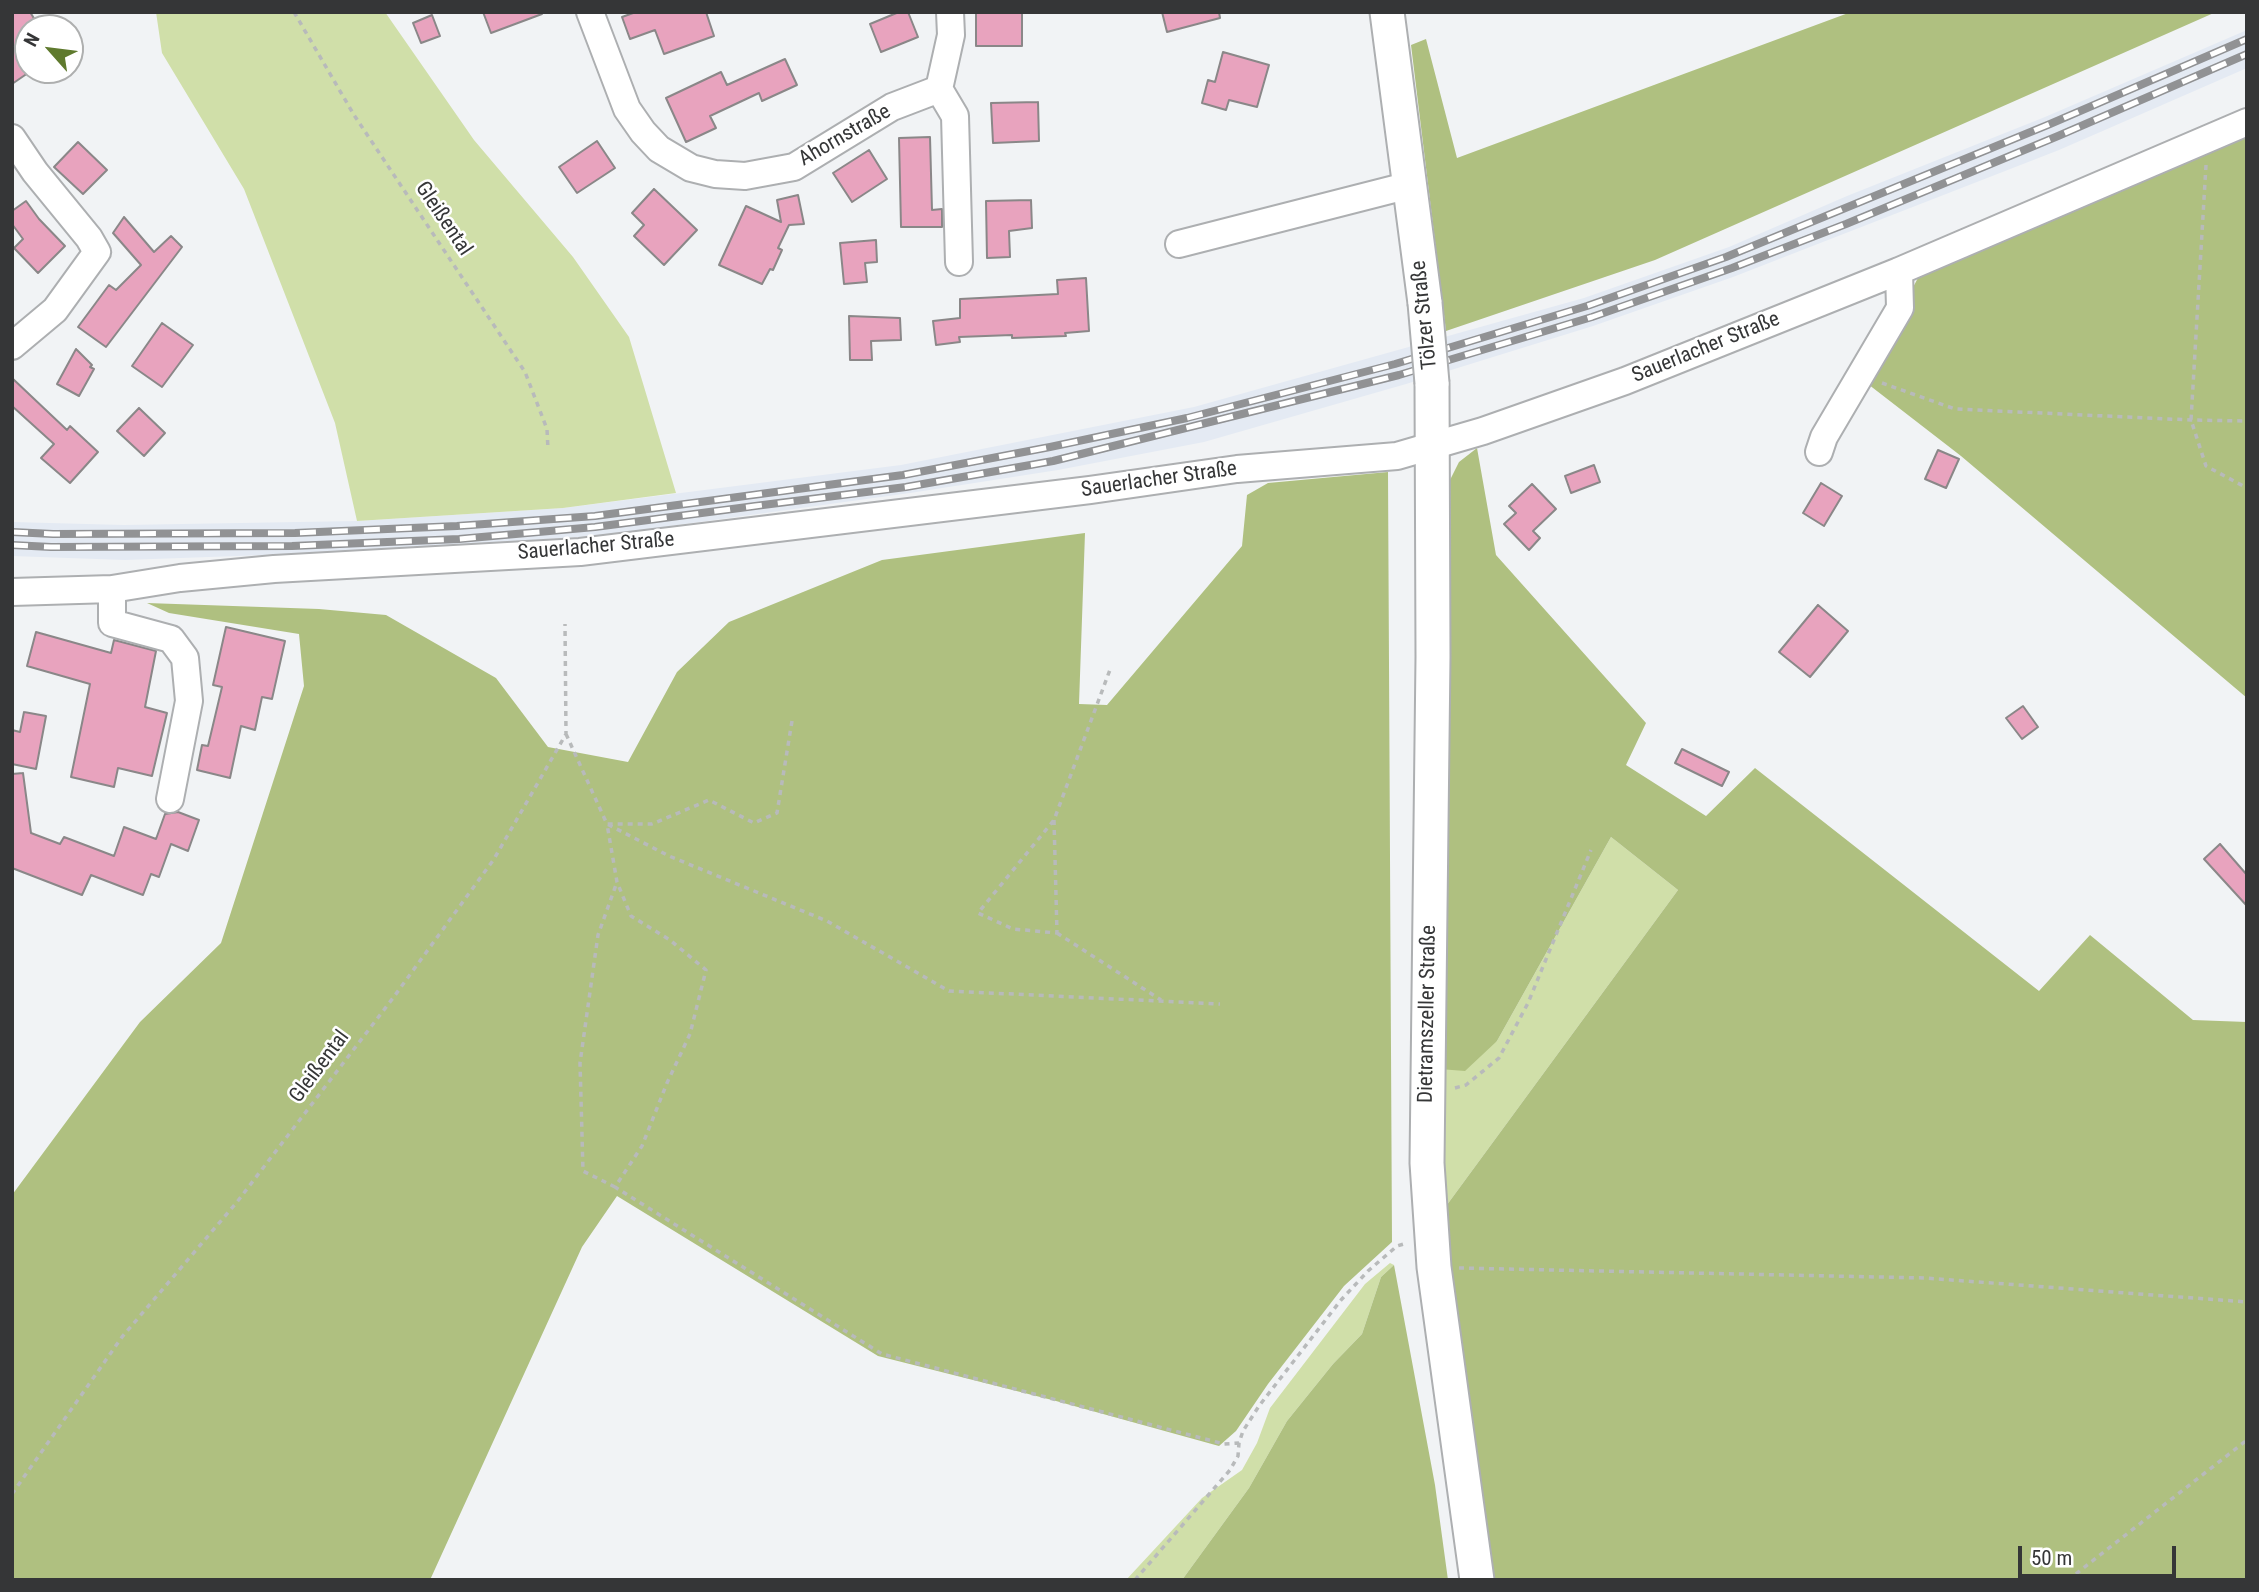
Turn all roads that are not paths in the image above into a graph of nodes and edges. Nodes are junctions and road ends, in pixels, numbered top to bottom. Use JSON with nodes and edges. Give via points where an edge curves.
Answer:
{"nodes":[{"id":1,"x":590,"y":12,"type":"edge"},
{"id":2,"x":950,"y":12,"type":"edge"},
{"id":3,"x":1387,"y":12,"type":"edge"},
{"id":4,"x":939,"y":89,"type":"junction"},
{"id":5,"x":2247,"y":122,"type":"edge"},
{"id":6,"x":12,"y":138,"type":"edge"},
{"id":7,"x":1410,"y":185,"type":"junction"},
{"id":8,"x":1179,"y":244,"type":"dead end"},
{"id":9,"x":959,"y":262,"type":"dead end"},
{"id":10,"x":1899,"y":271,"type":"junction"},
{"id":11,"x":12,"y":346,"type":"edge"},
{"id":12,"x":1434,"y":445,"type":"junction"},
{"id":13,"x":1819,"y":452,"type":"dead end"},
{"id":14,"x":112,"y":589,"type":"junction"},
{"id":15,"x":12,"y":592,"type":"edge"},
{"id":16,"x":170,"y":799,"type":"dead end"},
{"id":17,"x":1477,"y":1580,"type":"edge"}],
"edges":[{"from":1,"to":4,"type":"street","name":"Ahornstraße","via":[[627,108],[643,132],[659,149],[691,168],[715,174],[745,176],[794,167],[892,107]]},
{"from":2,"to":4,"type":"street","via":[[951,35]]},
{"from":3,"to":7,"type":"main road","name":"Tölzer Straße"},
{"from":4,"to":9,"type":"street","via":[[955,116]]},
{"from":5,"to":10,"type":"street","name":"Sauerlacher Straße"},
{"from":6,"to":11,"type":"street","via":[[97,252],[55,310]]},
{"from":7,"to":8,"type":"street"},
{"from":7,"to":12,"type":"main road","name":"Tölzer Straße","bridge":true,"via":[[1425,303]]},
{"from":10,"to":12,"type":"street","name":"Sauerlacher Straße","via":[[1625,381]]},
{"from":10,"to":13,"type":"street","via":[[1900,309]]},
{"from":12,"to":14,"type":"street","name":"Sauerlacher Straße","via":[[1397,456],[1237,469],[580,552],[274,569]]},
{"from":12,"to":17,"type":"main road","name":"Dietramszeller Straße","via":[[1426,1097],[1433,1252]]},
{"from":14,"to":15,"type":"street","name":"Sauerlacher Straße"},
{"from":14,"to":16,"type":"street","via":[[112,623],[172,639],[185,659],[189,701]]}]}
